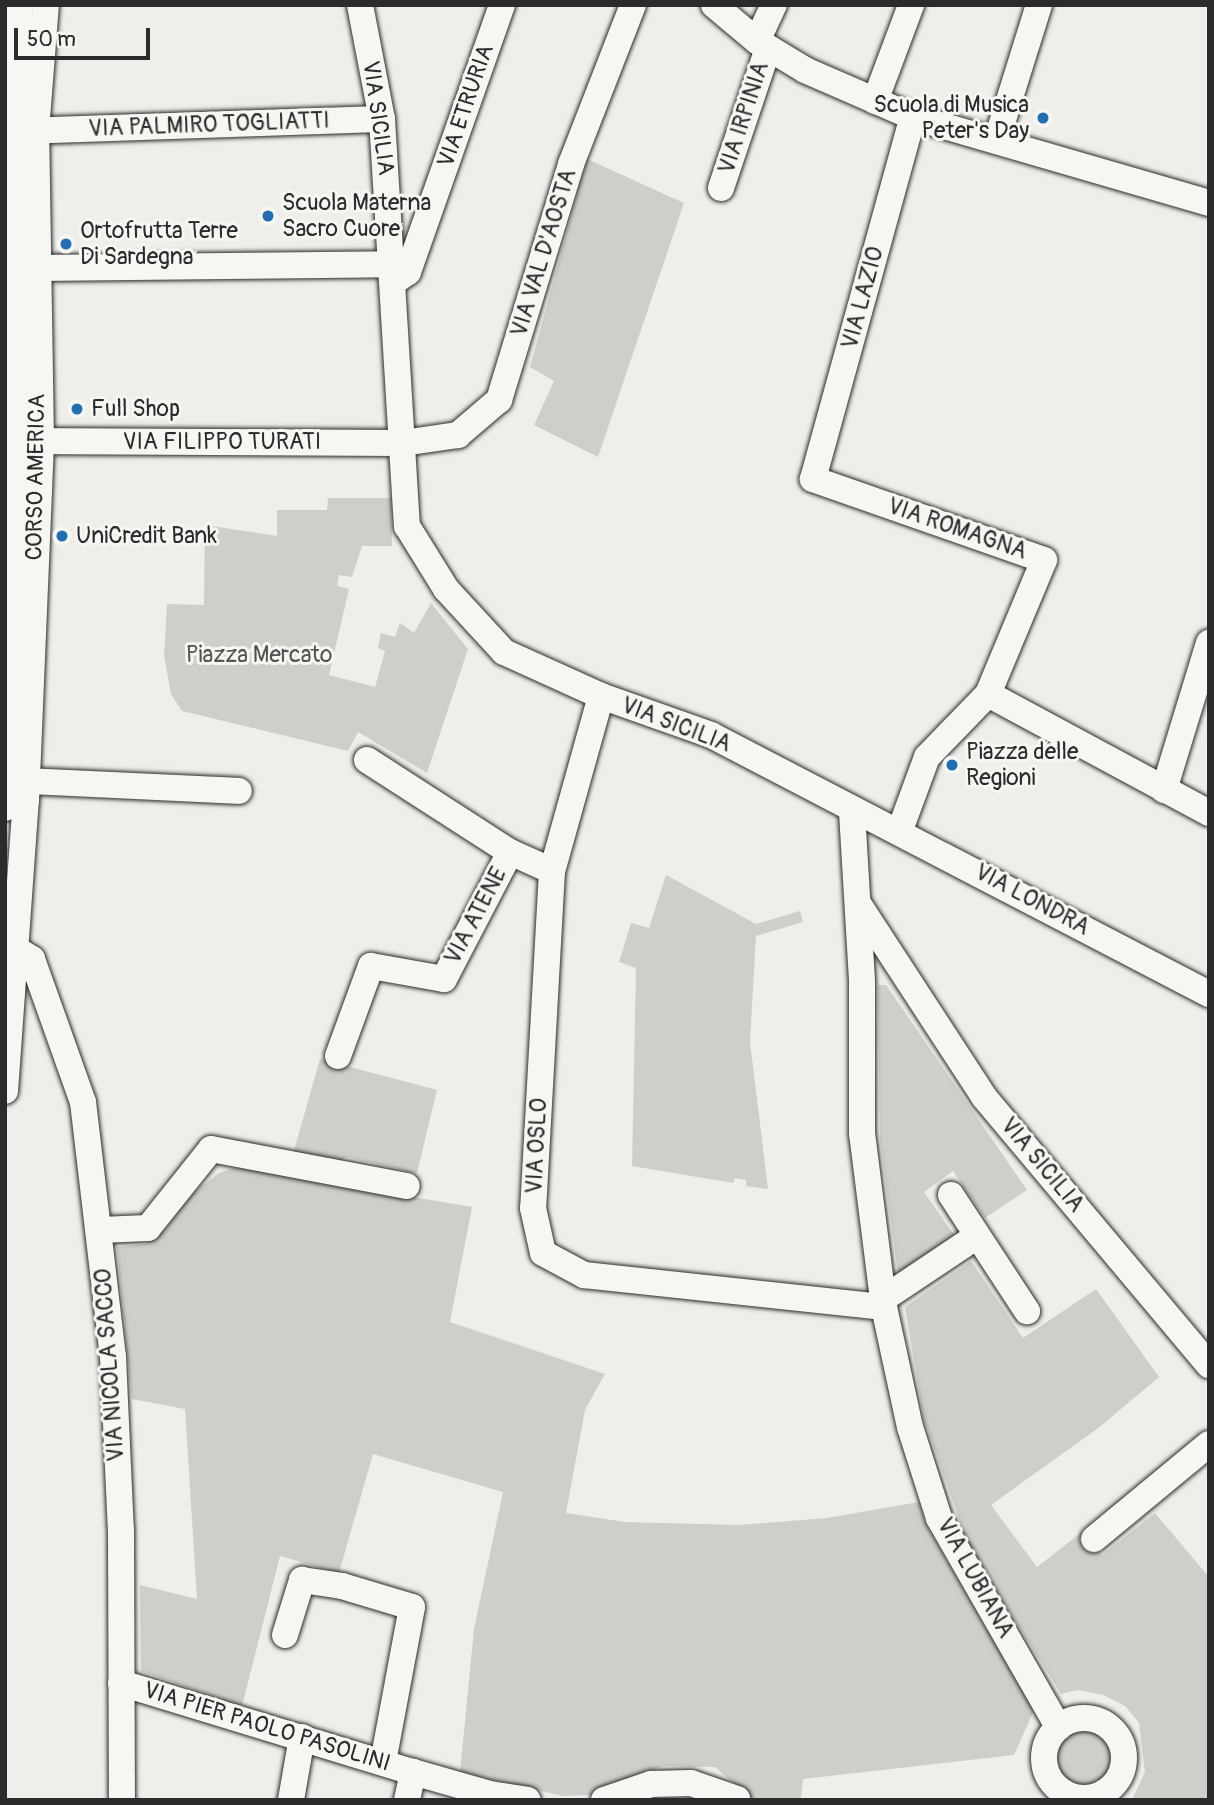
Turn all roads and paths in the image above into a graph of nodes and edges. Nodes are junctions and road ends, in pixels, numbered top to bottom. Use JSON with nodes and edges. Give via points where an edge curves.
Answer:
{"nodes":[{"id":1,"x":20,"y":5,"type":"edge"},
{"id":2,"x":46,"y":5,"type":"edge"},
{"id":3,"x":360,"y":5,"type":"edge"},
{"id":4,"x":502,"y":5,"type":"edge"},
{"id":5,"x":633,"y":5,"type":"edge"},
{"id":6,"x":713,"y":5,"type":"edge"},
{"id":7,"x":774,"y":5,"type":"edge"},
{"id":8,"x":911,"y":5,"type":"edge"},
{"id":9,"x":1039,"y":5,"type":"edge"},
{"id":10,"x":762,"y":45,"type":"junction"},
{"id":11,"x":875,"y":101,"type":"junction"},
{"id":12,"x":914,"y":117,"type":"junction"},
{"id":13,"x":382,"y":119,"type":"junction"},
{"id":14,"x":25,"y":131,"type":"junction"},
{"id":15,"x":997,"y":139,"type":"junction"},
{"id":16,"x":9,"y":187,"type":"edge"},
{"id":17,"x":721,"y":188,"type":"dead end"},
{"id":18,"x":1209,"y":204,"type":"edge"},
{"id":19,"x":37,"y":268,"type":"junction"},
{"id":20,"x":394,"y":273,"type":"junction"},
{"id":21,"x":19,"y":327,"type":"edge"},
{"id":22,"x":30,"y":441,"type":"junction"},
{"id":23,"x":402,"y":443,"type":"junction"},
{"id":24,"x":813,"y":479,"type":"joint"},
{"id":25,"x":11,"y":482,"type":"edge"},
{"id":26,"x":1209,"y":643,"type":"edge"},
{"id":27,"x":988,"y":694,"type":"junction"},
{"id":28,"x":601,"y":696,"type":"junction"},
{"id":29,"x":366,"y":760,"type":"dead end"},
{"id":30,"x":27,"y":780,"type":"junction"},
{"id":31,"x":1164,"y":790,"type":"junction"},
{"id":32,"x":239,"y":791,"type":"dead end"},
{"id":33,"x":5,"y":808,"type":"edge"},
{"id":34,"x":852,"y":812,"type":"junction"},
{"id":35,"x":1209,"y":813,"type":"edge"},
{"id":36,"x":900,"y":830,"type":"junction"},
{"id":37,"x":510,"y":852,"type":"junction"},
{"id":38,"x":552,"y":871,"type":"junction"},
{"id":39,"x":858,"y":903,"type":"junction"},
{"id":40,"x":11,"y":949,"type":"edge"},
{"id":41,"x":898,"y":968,"type":"junction"},
{"id":42,"x":862,"y":982,"type":"junction"},
{"id":43,"x":1209,"y":994,"type":"edge"},
{"id":44,"x":338,"y":1056,"type":"dead end"},
{"id":45,"x":5,"y":1091,"type":"edge"},
{"id":46,"x":407,"y":1185,"type":"dead end"},
{"id":47,"x":951,"y":1195,"type":"dead end"},
{"id":48,"x":100,"y":1230,"type":"junction"},
{"id":49,"x":977,"y":1236,"type":"junction"},
{"id":50,"x":884,"y":1303,"type":"junction"},
{"id":51,"x":1027,"y":1311,"type":"dead end"},
{"id":52,"x":1209,"y":1365,"type":"edge"},
{"id":53,"x":1209,"y":1444,"type":"edge"},
{"id":54,"x":1094,"y":1539,"type":"dead end"},
{"id":55,"x":285,"y":1635,"type":"dead end"},
{"id":56,"x":121,"y":1682,"type":"junction"},
{"id":57,"x":1058,"y":1727,"type":"junction"},
{"id":58,"x":302,"y":1737,"type":"junction"},
{"id":59,"x":383,"y":1762,"type":"junction"},
{"id":60,"x":413,"y":1772,"type":"junction"},
{"id":61,"x":737,"y":1799,"type":"edge"},
{"id":62,"x":1073,"y":1799,"type":"edge"},
{"id":63,"x":122,"y":1800,"type":"edge"},
{"id":64,"x":291,"y":1800,"type":"edge"},
{"id":65,"x":407,"y":1800,"type":"edge"},
{"id":66,"x":528,"y":1800,"type":"edge"},
{"id":67,"x":604,"y":1800,"type":"edge"}],
"edges":[{"from":1,"to":14,"type":"street","name":"CORSO AMERICA"},
{"from":2,"to":14,"type":"street","name":"CORSO AMERICA"},
{"from":3,"to":13,"type":"street","name":"VIA SICILIA"},
{"from":4,"to":20,"type":"street","name":"VIA ETRURIA","via":[[408,272]]},
{"from":5,"to":23,"type":"street","name":"VIA VAL D'AOSTA","via":[[570,164],[499,400],[458,435]]},
{"from":6,"to":10,"type":"street"},
{"from":7,"to":10,"type":"street","name":"VIA IRPINIA"},
{"from":8,"to":11,"type":"street"},
{"from":9,"to":15,"type":"street"},
{"from":10,"to":11,"type":"street"},
{"from":10,"to":17,"type":"street","name":"VIA IRPINIA"},
{"from":11,"to":12,"type":"street"},
{"from":12,"to":15,"type":"street"},
{"from":12,"to":24,"type":"street","name":"VIA LAZIO"},
{"from":13,"to":14,"type":"street","name":"VIA PALMIRO TOGLIATTI"},
{"from":13,"to":20,"type":"street","name":"VIA SICILIA"},
{"from":14,"to":16,"type":"street","name":"CORSO AMERICA"},
{"from":14,"to":19,"type":"street","name":"CORSO AMERICA"},
{"from":15,"to":18,"type":"street"},
{"from":16,"to":21,"type":"street","name":"CORSO AMERICA"},
{"from":19,"to":20,"type":"street"},
{"from":19,"to":21,"type":"street","name":"CORSO AMERICA"},
{"from":20,"to":23,"type":"street","name":"VIA SICILIA"},
{"from":21,"to":22,"type":"street","name":"CORSO AMERICA"},
{"from":22,"to":23,"type":"street","name":"VIA FILIPPO TURATI"},
{"from":22,"to":25,"type":"street","name":"CORSO AMERICA"},
{"from":22,"to":30,"type":"street","name":"CORSO AMERICA"},
{"from":23,"to":28,"type":"street","name":"VIA SICILIA","via":[[407,526],[446,589],[504,652]]},
{"from":24,"to":27,"type":"street","name":"VIA ROMAGNA","via":[[1044,560]]},
{"from":25,"to":33,"type":"street","name":"CORSO AMERICA"},
{"from":26,"to":31,"type":"street"},
{"from":27,"to":31,"type":"street"},
{"from":27,"to":36,"type":"street","via":[[927,757]]},
{"from":28,"to":34,"type":"street","name":"VIA SICILIA","via":[[711,735]]},
{"from":28,"to":38,"type":"street","name":"VIA OSLO"},
{"from":29,"to":37,"type":"street"},
{"from":30,"to":32,"type":"street"},
{"from":30,"to":40,"type":"street","name":"CORSO AMERICA"},
{"from":31,"to":35,"type":"street"},
{"from":34,"to":36,"type":"street","name":"VIA LONDRA"},
{"from":34,"to":39,"type":"street","name":"VIA SICILIA"},
{"from":36,"to":43,"type":"street","name":"VIA LONDRA"},
{"from":37,"to":38,"type":"street"},
{"from":37,"to":44,"type":"street","name":"VIA ATENE","via":[[444,979],[371,966]]},
{"from":38,"to":50,"type":"street","name":"VIA OSLO","via":[[533,1208],[543,1253],[584,1275]]},
{"from":39,"to":41,"type":"street","name":"VIA SICILIA"},
{"from":39,"to":42,"type":"street","name":"VIA LUBIANA"},
{"from":40,"to":45,"type":"street","name":"CORSO AMERICA"},
{"from":40,"to":48,"type":"street","name":"VIA NICOLA SACCO","via":[[32,959],[46,988],[83,1102]]},
{"from":41,"to":42,"type":"street"},
{"from":41,"to":52,"type":"street","name":"VIA SICILIA","via":[[984,1097]]},
{"from":42,"to":50,"type":"street","name":"VIA LUBIANA","via":[[862,1133]]},
{"from":46,"to":48,"type":"street","via":[[211,1149],[148,1228]]},
{"from":47,"to":49,"type":"street"},
{"from":48,"to":56,"type":"street","name":"VIA NICOLA SACCO","via":[[121,1530]]},
{"from":49,"to":50,"type":"street"},
{"from":49,"to":51,"type":"street"},
{"from":50,"to":57,"type":"street","name":"VIA LUBIANA","via":[[910,1427],[939,1518]]},
{"from":53,"to":54,"type":"street"},
{"from":55,"to":59,"type":"street","via":[[302,1580],[342,1586],[412,1607]]},
{"from":56,"to":58,"type":"street","name":"VIA PIER PAOLO PASOLINI"},
{"from":56,"to":63,"type":"street","name":"VIA NICOLA SACCO"},
{"from":57,"to":62,"type":"street","via":[[1045,1748],[1045,1765],[1052,1784]]},
{"from":57,"to":62,"type":"street","via":[[1083,1718],[1097,1720],[1109,1726],[1124,1749],[1124,1764],[1112,1788],[1087,1799]]},
{"from":58,"to":59,"type":"street","name":"VIA PIER PAOLO PASOLINI"},
{"from":58,"to":64,"type":"street"},
{"from":59,"to":60,"type":"street","name":"VIA PIER PAOLO PASOLINI"},
{"from":60,"to":65,"type":"street","name":"VIA PIER PAOLO PASOLINI"},
{"from":60,"to":66,"type":"street","name":"VIA PIER PAOLO PASOLINI"},
{"from":61,"to":67,"type":"street","via":[[691,1783],[651,1784]]}]}
